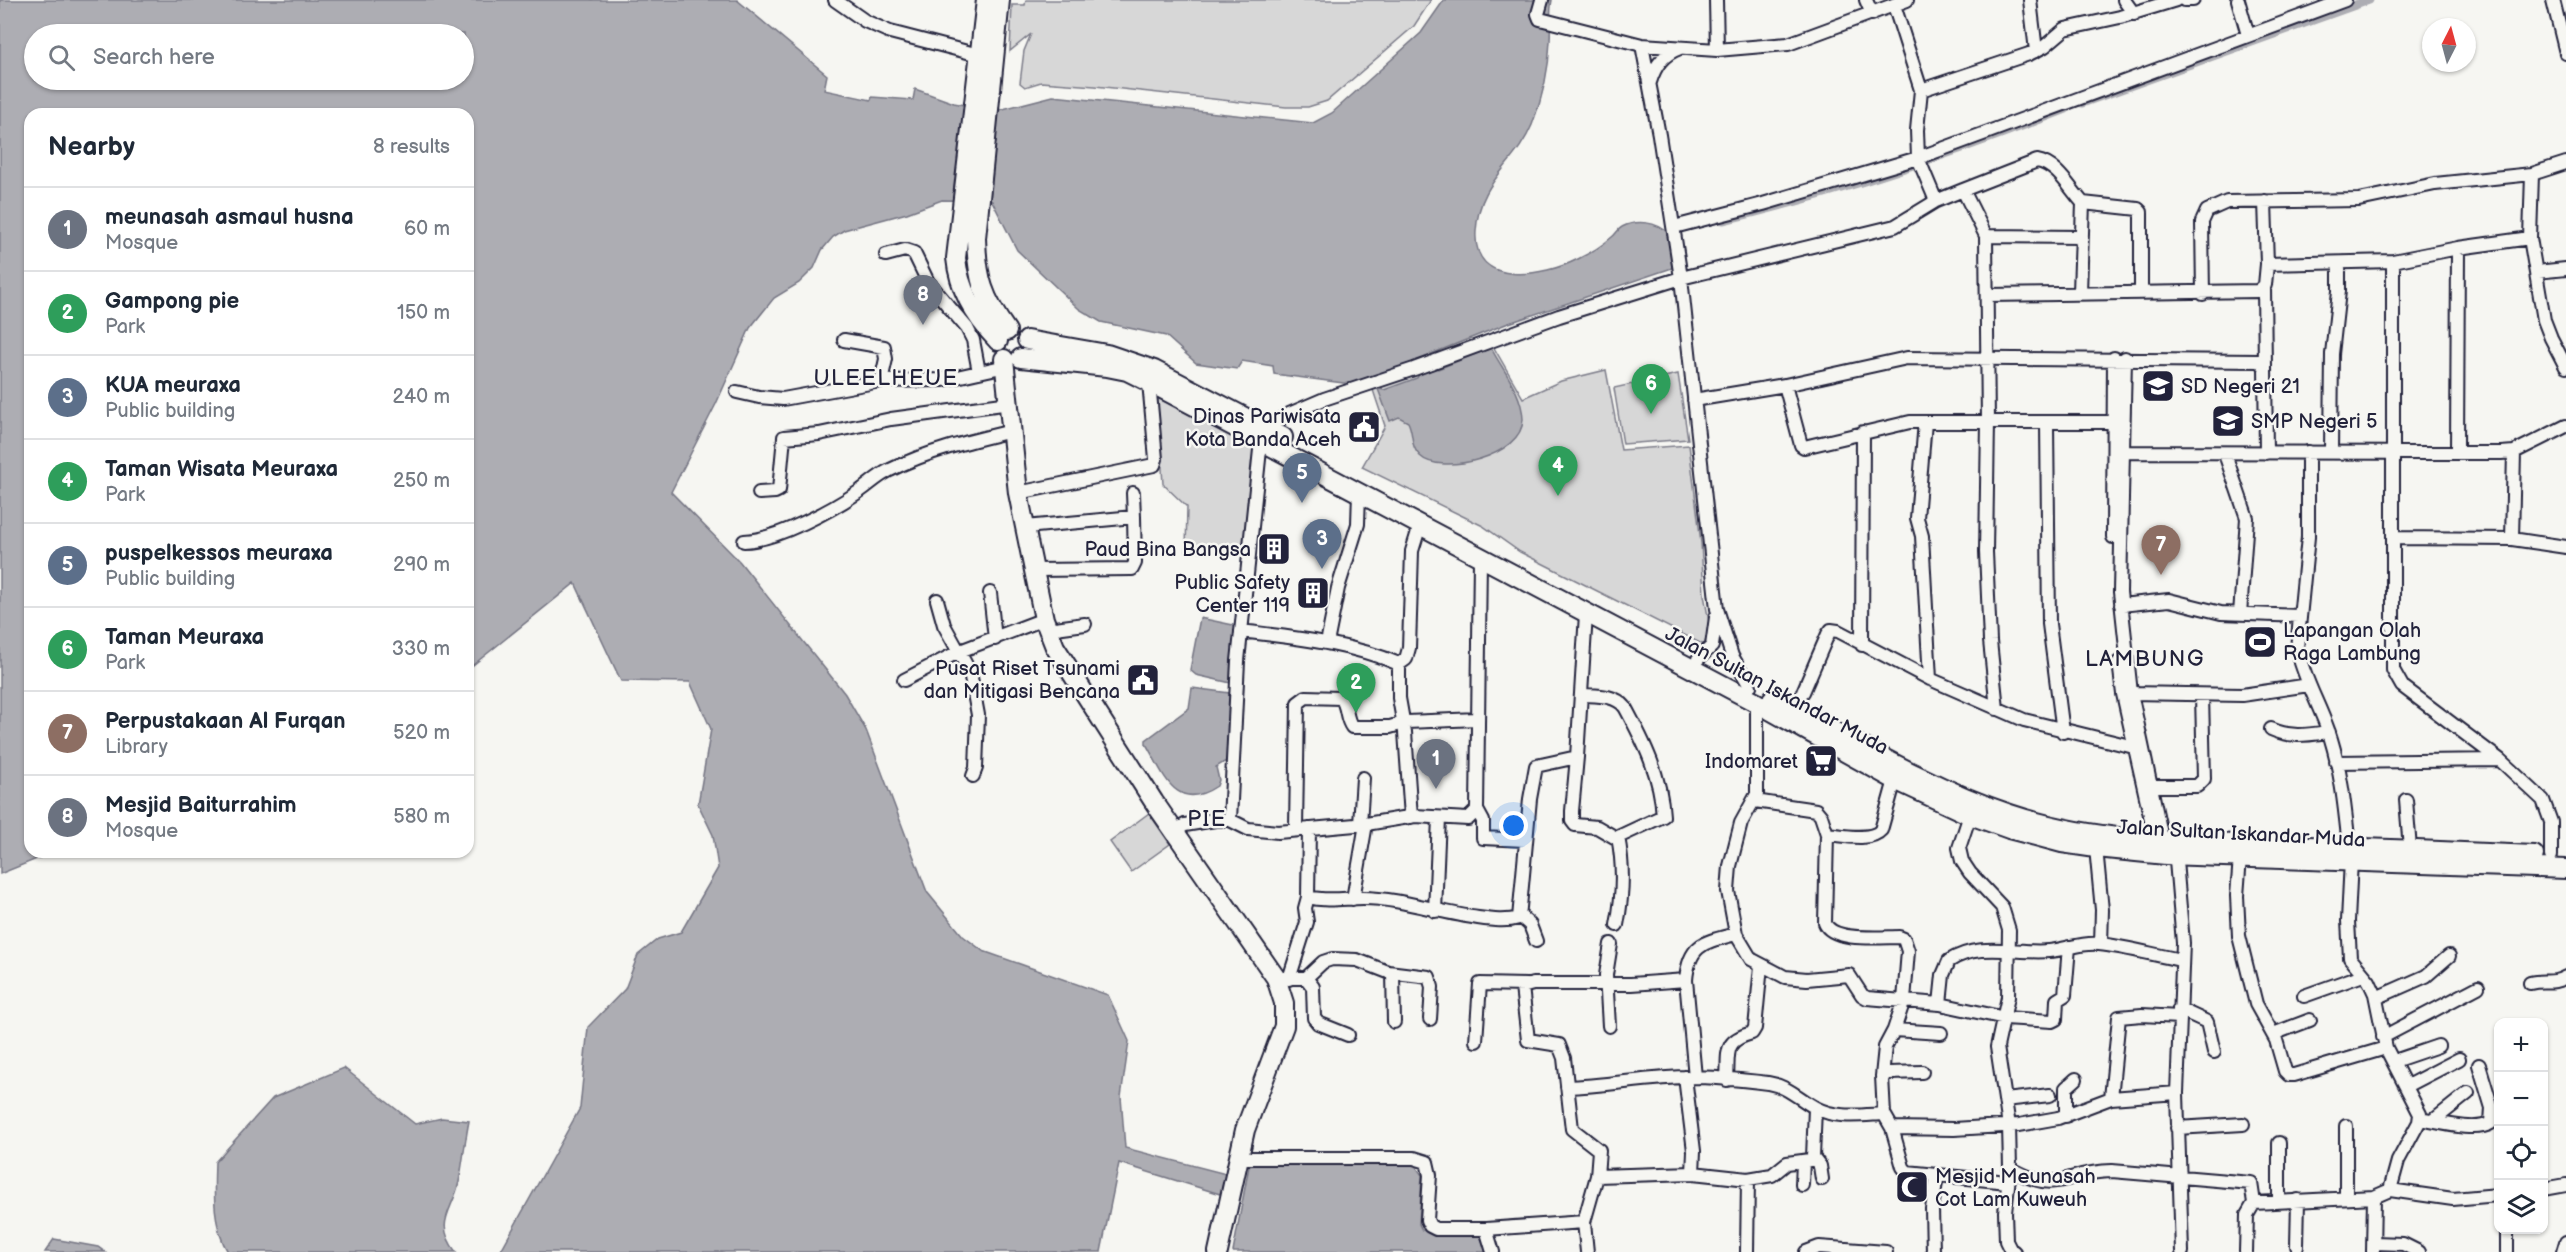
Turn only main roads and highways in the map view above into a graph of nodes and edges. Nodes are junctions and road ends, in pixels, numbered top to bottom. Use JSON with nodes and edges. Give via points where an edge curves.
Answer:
{"nodes":[{"id":1,"x":986,"y":0,"type":"edge"},
{"id":2,"x":1000,"y":0,"type":"edge"},
{"id":3,"x":983,"y":99,"type":"junction"},
{"id":4,"x":1002,"y":336,"type":"junction"},
{"id":5,"x":1027,"y":340,"type":"junction"},
{"id":6,"x":1010,"y":361,"type":"junction"},
{"id":7,"x":1263,"y":434,"type":"junction"},
{"id":8,"x":2165,"y":848,"type":"junction"},
{"id":9,"x":2350,"y":854,"type":"junction"},
{"id":10,"x":2559,"y":856,"type":"edge"},
{"id":11,"x":2566,"y":869,"type":"edge"},
{"id":12,"x":1218,"y":1252,"type":"edge"}],
"edges":[{"from":1,"to":3,"type":"highway","via":[[979,55]]},
{"from":2,"to":3,"type":"highway"},
{"from":3,"to":4,"type":"highway","via":[[970,206],[977,272]]},
{"from":4,"to":5,"type":"highway","via":[[1017,331]]},
{"from":4,"to":6,"type":"highway","via":[[998,351]]},
{"from":5,"to":6,"type":"highway","via":[[1026,353]]},
{"from":5,"to":7,"type":"highway","name":"Jalan Sultan Iskandar Muda","via":[[1107,354],[1154,370]]},
{"from":6,"to":7,"type":"highway","name":"Jalan Sultan Iskandar Muda","via":[[1127,371]]},
{"from":6,"to":12,"type":"highway","via":[[1018,493],[1033,570],[1055,647],[1174,831],[1282,979],[1284,1026],[1245,1130]]},
{"from":7,"to":8,"type":"highway","name":"Jalan Sultan Iskandar Muda","via":[[1975,802],[2064,828]]},
{"from":7,"to":8,"type":"highway","name":"Jalan Sultan Iskandar Muda","via":[[1480,558],[1895,780],[1970,815],[2035,837],[2096,848]]},
{"from":8,"to":9,"type":"highway","name":"Jalan Sultan Iskandar Muda"},
{"from":8,"to":9,"type":"highway","name":"Jalan Sultan Iskandar Muda","via":[[2240,857]]},
{"from":9,"to":10,"type":"highway","name":"Jalan Sultan Iskandar Muda","via":[[2410,849]]},
{"from":9,"to":11,"type":"highway","name":"Jalan Sultan Iskandar Muda"}]}
